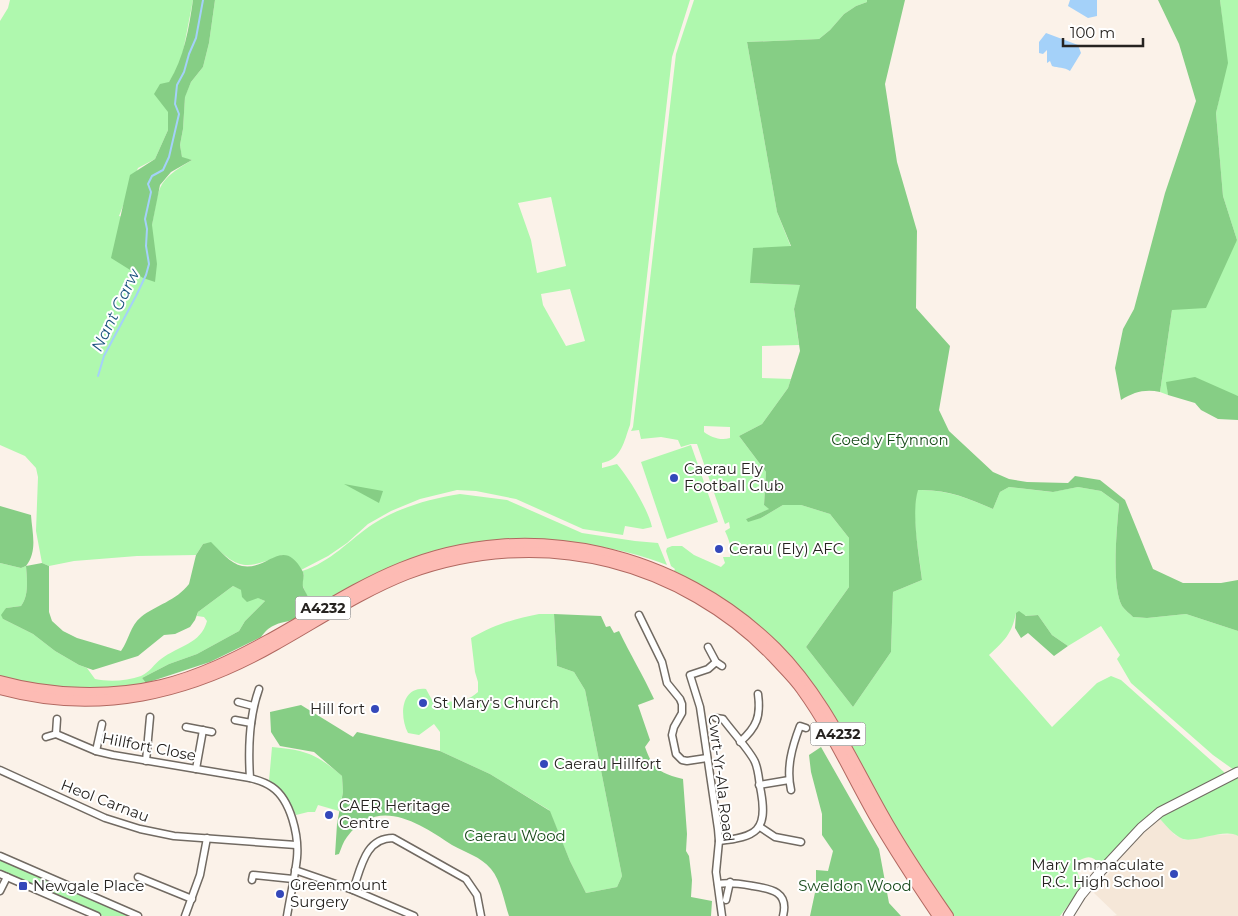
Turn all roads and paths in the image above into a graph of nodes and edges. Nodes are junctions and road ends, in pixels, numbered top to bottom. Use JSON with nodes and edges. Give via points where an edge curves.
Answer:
{"nodes":[{"id":1,"x":649,"y":570,"type":"junction"},
{"id":2,"x":690,"y":589,"type":"junction"},
{"id":3,"x":639,"y":616,"type":"dead end"},
{"id":4,"x":708,"y":647,"type":"dead end"},
{"id":5,"x":716,"y":662,"type":"junction"},
{"id":6,"x":722,"y":666,"type":"dead end"},
{"id":7,"x":0,"y":681,"type":"edge"},
{"id":8,"x":259,"y":688,"type":"dead end"},
{"id":9,"x":0,"y":689,"type":"edge"},
{"id":10,"x":758,"y":694,"type":"dead end"},
{"id":11,"x":238,"y":702,"type":"dead end"},
{"id":12,"x":253,"y":706,"type":"junction"},
{"id":13,"x":150,"y":717,"type":"dead end"},
{"id":14,"x":716,"y":718,"type":"dead end"},
{"id":15,"x":57,"y":719,"type":"dead end"},
{"id":16,"x":235,"y":720,"type":"dead end"},
{"id":17,"x":251,"y":723,"type":"junction"},
{"id":18,"x":102,"y":724,"type":"dead end"},
{"id":19,"x":186,"y":727,"type":"dead end"},
{"id":20,"x":806,"y":728,"type":"dead end"},
{"id":21,"x":203,"y":730,"type":"junction"},
{"id":22,"x":212,"y":732,"type":"dead end"},
{"id":23,"x":56,"y":734,"type":"junction"},
{"id":24,"x":46,"y":737,"type":"dead end"},
{"id":25,"x":740,"y":742,"type":"junction"},
{"id":26,"x":96,"y":750,"type":"junction"},
{"id":27,"x":707,"y":758,"type":"junction"},
{"id":28,"x":146,"y":761,"type":"junction"},
{"id":29,"x":196,"y":769,"type":"junction"},
{"id":30,"x":0,"y":770,"type":"edge"},
{"id":31,"x":1238,"y":772,"type":"edge"},
{"id":32,"x":250,"y":778,"type":"junction"},
{"id":33,"x":789,"y":780,"type":"junction"},
{"id":34,"x":759,"y":785,"type":"junction"},
{"id":35,"x":791,"y":790,"type":"dead end"},
{"id":36,"x":760,"y":827,"type":"junction"},
{"id":37,"x":796,"y":833,"type":"dead end"},
{"id":38,"x":207,"y":838,"type":"junction"},
{"id":39,"x":794,"y":840,"type":"junction"},
{"id":40,"x":718,"y":841,"type":"junction"},
{"id":41,"x":802,"y":842,"type":"dead end"},
{"id":42,"x":296,"y":845,"type":"junction"},
{"id":43,"x":0,"y":856,"type":"edge"},
{"id":44,"x":295,"y":870,"type":"junction"},
{"id":45,"x":3,"y":875,"type":"edge"},
{"id":46,"x":138,"y":877,"type":"dead end"},
{"id":47,"x":293,"y":879,"type":"junction"},
{"id":48,"x":252,"y":880,"type":"dead end"},
{"id":49,"x":730,"y":882,"type":"junction"},
{"id":50,"x":718,"y":884,"type":"junction"},
{"id":51,"x":0,"y":890,"type":"edge"},
{"id":52,"x":354,"y":890,"type":"junction"},
{"id":53,"x":192,"y":899,"type":"junction"},
{"id":54,"x":726,"y":900,"type":"dead end"},
{"id":55,"x":97,"y":916,"type":"edge"},
{"id":56,"x":138,"y":916,"type":"edge"},
{"id":57,"x":184,"y":916,"type":"edge"},
{"id":58,"x":287,"y":916,"type":"edge"},
{"id":59,"x":414,"y":916,"type":"edge"},
{"id":60,"x":481,"y":916,"type":"edge"},
{"id":61,"x":722,"y":916,"type":"edge"},
{"id":62,"x":783,"y":916,"type":"edge"},
{"id":63,"x":938,"y":916,"type":"edge"},
{"id":64,"x":948,"y":916,"type":"edge"},
{"id":65,"x":1068,"y":916,"type":"edge"}],
"edges":[{"from":1,"to":2,"type":"main road","number":"A4232"},
{"from":1,"to":7,"type":"main road","number":"A4232","via":[[622,556],[565,545],[512,544],[460,550],[402,568],[240,655],[161,685],[74,692]]},
{"from":1,"to":9,"type":"main road","number":"A4232","via":[[565,553],[490,554],[439,564],[405,575],[244,662],[168,691],[81,700],[39,697]]},
{"from":2,"to":63,"type":"main road","number":"A4232","via":[[769,653],[801,688],[825,725],[876,820]]},
{"from":2,"to":64,"type":"main road","number":"A4232","via":[[734,611],[776,648],[808,684],[893,831]]},
{"from":3,"to":27,"type":"street","via":[[649,629],[667,683],[682,704],[682,713],[672,736],[676,754],[688,761]]},
{"from":4,"to":5,"type":"street"},
{"from":5,"to":6,"type":"street"},
{"from":5,"to":27,"type":"street","name":"Cwrt-Yr-Ala Road","via":[[708,670],[690,674],[700,707]]},
{"from":8,"to":12,"type":"street"},
{"from":10,"to":25,"type":"street","via":[[756,724]]},
{"from":11,"to":12,"type":"street"},
{"from":12,"to":17,"type":"street"},
{"from":13,"to":28,"type":"street"},
{"from":14,"to":25,"type":"street","via":[[723,719]]},
{"from":15,"to":23,"type":"street"},
{"from":16,"to":17,"type":"street"},
{"from":17,"to":32,"type":"street"},
{"from":18,"to":26,"type":"street"},
{"from":19,"to":21,"type":"street"},
{"from":20,"to":33,"type":"street","via":[[800,726],[793,745]]},
{"from":21,"to":22,"type":"street"},
{"from":21,"to":29,"type":"street"},
{"from":23,"to":24,"type":"street"},
{"from":23,"to":26,"type":"street","name":"Hillfort Close"},
{"from":25,"to":34,"type":"street","via":[[755,761]]},
{"from":26,"to":28,"type":"street","name":"Hillfort Close"},
{"from":27,"to":40,"type":"street","name":"Cwrt-Yr-Ala Road"},
{"from":28,"to":29,"type":"street","name":"Hillfort Close"},
{"from":29,"to":32,"type":"street","name":"Hillfort Close"},
{"from":30,"to":38,"type":"street","name":"Heol Carnau","via":[[105,818],[140,830]]},
{"from":31,"to":65,"type":"street","via":[[1160,812],[1141,828],[1081,895]]},
{"from":32,"to":42,"type":"street","name":"Hillfort Close","via":[[271,786],[289,806]]},
{"from":33,"to":34,"type":"street"},
{"from":33,"to":35,"type":"street"},
{"from":34,"to":36,"type":"street","via":[[764,810]]},
{"from":36,"to":39,"type":"street","via":[[775,837]]},
{"from":36,"to":40,"type":"street","via":[[748,835]]},
{"from":37,"to":39,"type":"street"},
{"from":38,"to":42,"type":"street","name":"Heol Carnau"},
{"from":38,"to":53,"type":"street"},
{"from":39,"to":41,"type":"street"},
{"from":40,"to":50,"type":"street","name":"Cwrt-Yr-Ala Road"},
{"from":42,"to":44,"type":"street","name":"Hillfort Close"},
{"from":43,"to":56,"type":"street"},
{"from":44,"to":47,"type":"street","name":"Hillfort Close"},
{"from":44,"to":52,"type":"street"},
{"from":45,"to":51,"type":"street"},
{"from":45,"to":55,"type":"street"},
{"from":46,"to":53,"type":"street"},
{"from":47,"to":48,"type":"street","via":[[253,875]]},
{"from":47,"to":58,"type":"street","name":"Hillfort Close"},
{"from":49,"to":50,"type":"street"},
{"from":49,"to":54,"type":"street"},
{"from":49,"to":62,"type":"street","via":[[776,892],[784,902]]},
{"from":50,"to":61,"type":"street","name":"Cwrt-Yr-Ala Road"},
{"from":52,"to":59,"type":"street"},
{"from":52,"to":60,"type":"street","via":[[370,848],[380,840],[393,838],[466,879],[477,895]]},
{"from":53,"to":57,"type":"street"}]}
